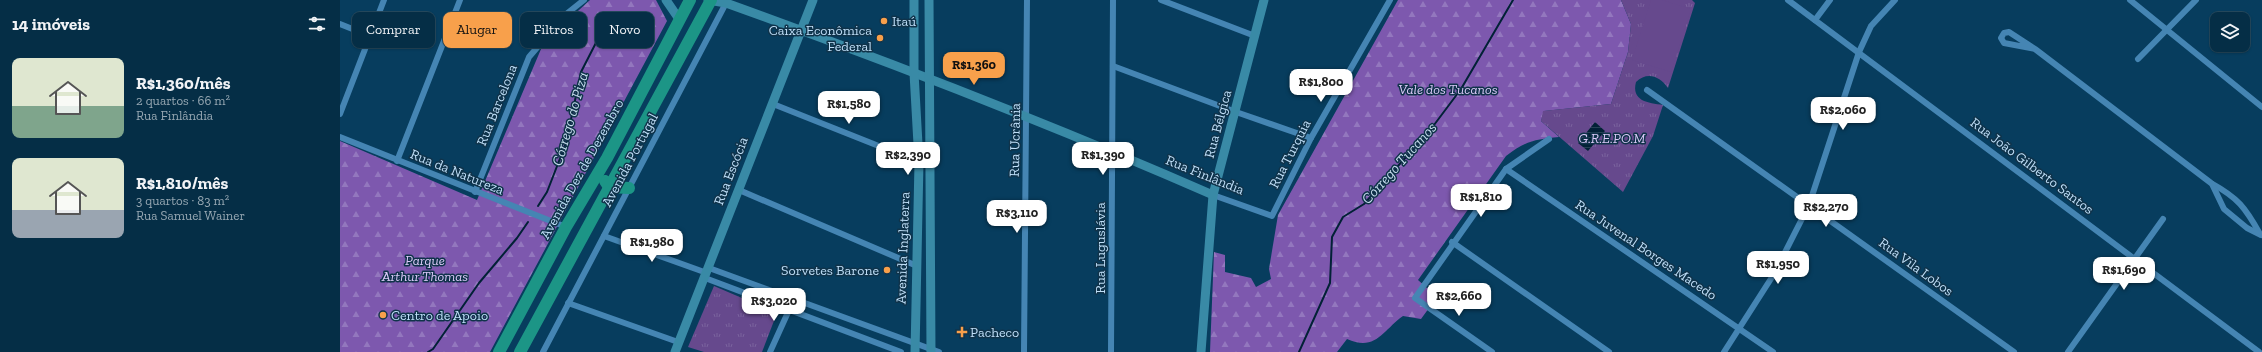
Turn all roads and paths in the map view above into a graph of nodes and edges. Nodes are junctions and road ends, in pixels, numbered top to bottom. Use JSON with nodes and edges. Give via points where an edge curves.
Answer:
{"nodes":[{"id":1,"x":384,"y":0,"type":"edge"},
{"id":2,"x":460,"y":0,"type":"edge"},
{"id":3,"x":584,"y":0,"type":"edge"},
{"id":4,"x":666,"y":0,"type":"edge"},
{"id":5,"x":690,"y":0,"type":"edge"},
{"id":6,"x":710,"y":0,"type":"edge"},
{"id":7,"x":814,"y":0,"type":"edge"},
{"id":8,"x":914,"y":0,"type":"edge"},
{"id":9,"x":929,"y":0,"type":"edge"},
{"id":10,"x":1027,"y":0,"type":"edge"},
{"id":11,"x":1113,"y":0,"type":"edge"},
{"id":12,"x":1161,"y":0,"type":"edge"},
{"id":13,"x":1264,"y":0,"type":"edge"},
{"id":14,"x":1390,"y":0,"type":"edge"},
{"id":15,"x":1788,"y":0,"type":"edge"},
{"id":16,"x":1830,"y":0,"type":"edge"},
{"id":17,"x":1895,"y":0,"type":"edge"},
{"id":18,"x":2130,"y":0,"type":"edge"},
{"id":19,"x":2196,"y":0,"type":"edge"},
{"id":20,"x":726,"y":1,"type":"edge"},
{"id":21,"x":379,"y":12,"type":"edge"},
{"id":22,"x":679,"y":19,"type":"junction"},
{"id":23,"x":1815,"y":20,"type":"junction"},
{"id":24,"x":340,"y":24,"type":"edge"},
{"id":25,"x":352,"y":29,"type":"edge"},
{"id":26,"x":2167,"y":29,"type":"junction"},
{"id":27,"x":801,"y":30,"type":"junction"},
{"id":28,"x":1255,"y":36,"type":"junction"},
{"id":29,"x":2020,"y":38,"type":"junction"},
{"id":30,"x":2015,"y":47,"type":"junction"},
{"id":31,"x":365,"y":48,"type":"edge"},
{"id":32,"x":2035,"y":49,"type":"junction"},
{"id":33,"x":1859,"y":52,"type":"junction"},
{"id":34,"x":2138,"y":59,"type":"dead end"},
{"id":35,"x":1113,"y":66,"type":"junction"},
{"id":36,"x":914,"y":73,"type":"junction"},
{"id":37,"x":929,"y":80,"type":"junction"},
{"id":38,"x":1647,"y":90,"type":"dead end"},
{"id":39,"x":773,"y":104,"type":"junction"},
{"id":40,"x":2262,"y":107,"type":"edge"},
{"id":41,"x":1236,"y":112,"type":"junction"},
{"id":42,"x":340,"y":114,"type":"edge"},
{"id":43,"x":1027,"y":117,"type":"junction"},
{"id":44,"x":340,"y":137,"type":"edge"},
{"id":45,"x":1311,"y":138,"type":"junction"},
{"id":46,"x":1549,"y":139,"type":"dead end"},
{"id":47,"x":1113,"y":151,"type":"junction"},
{"id":48,"x":607,"y":158,"type":"junction"},
{"id":49,"x":397,"y":161,"type":"junction"},
{"id":50,"x":919,"y":162,"type":"junction"},
{"id":51,"x":1506,"y":169,"type":"junction"},
{"id":52,"x":2211,"y":183,"type":"junction"},
{"id":53,"x":609,"y":187,"type":"junction"},
{"id":54,"x":629,"y":188,"type":"junction"},
{"id":55,"x":739,"y":190,"type":"junction"},
{"id":56,"x":475,"y":192,"type":"junction"},
{"id":57,"x":1213,"y":195,"type":"junction"},
{"id":58,"x":2231,"y":196,"type":"junction"},
{"id":59,"x":930,"y":201,"type":"junction"},
{"id":60,"x":919,"y":202,"type":"junction"},
{"id":61,"x":2221,"y":202,"type":"junction"},
{"id":62,"x":1809,"y":205,"type":"junction"},
{"id":63,"x":2249,"y":212,"type":"junction"},
{"id":64,"x":919,"y":215,"type":"junction"},
{"id":65,"x":931,"y":215,"type":"junction"},
{"id":66,"x":1272,"y":216,"type":"joint"},
{"id":67,"x":2163,"y":219,"type":"dead end"},
{"id":68,"x":2240,"y":222,"type":"junction"},
{"id":69,"x":566,"y":227,"type":"junction"},
{"id":70,"x":2261,"y":235,"type":"edge"},
{"id":71,"x":604,"y":236,"type":"junction"},
{"id":72,"x":1452,"y":242,"type":"junction"},
{"id":73,"x":2136,"y":259,"type":"junction"},
{"id":74,"x":569,"y":261,"type":"junction"},
{"id":75,"x":917,"y":266,"type":"junction"},
{"id":76,"x":707,"y":273,"type":"junction"},
{"id":77,"x":794,"y":299,"type":"junction"},
{"id":78,"x":568,"y":303,"type":"junction"},
{"id":79,"x":789,"y":310,"type":"junction"},
{"id":80,"x":1740,"y":329,"type":"junction"},
{"id":81,"x":678,"y":342,"type":"junction"},
{"id":82,"x":915,"y":348,"type":"edge"},
{"id":83,"x":934,"y":351,"type":"edge"},
{"id":84,"x":499,"y":352,"type":"edge"},
{"id":85,"x":520,"y":352,"type":"edge"},
{"id":86,"x":543,"y":352,"type":"edge"},
{"id":87,"x":676,"y":352,"type":"edge"},
{"id":88,"x":770,"y":352,"type":"edge"},
{"id":89,"x":900,"y":352,"type":"edge"},
{"id":90,"x":1024,"y":352,"type":"edge"},
{"id":91,"x":1111,"y":352,"type":"edge"},
{"id":92,"x":1201,"y":352,"type":"edge"},
{"id":93,"x":1492,"y":352,"type":"edge"},
{"id":94,"x":1609,"y":352,"type":"edge"},
{"id":95,"x":1724,"y":352,"type":"edge"},
{"id":96,"x":1773,"y":352,"type":"edge"},
{"id":97,"x":2014,"y":352,"type":"edge"},
{"id":98,"x":2068,"y":352,"type":"edge"},
{"id":99,"x":2259,"y":352,"type":"edge"}],
"edges":[{"from":1,"to":21,"type":"street"},
{"from":2,"to":49,"type":"street"},
{"from":3,"to":56,"type":"street","name":"Rua Barcelona","via":[[565,15],[529,56]]},
{"from":4,"to":22,"type":"street"},
{"from":5,"to":22,"type":"highway","name":"Avenida Dez de Dezembro"},
{"from":6,"to":20,"type":"street","name":"Rua Finlândia"},
{"from":6,"to":53,"type":"highway"},
{"from":7,"to":27,"type":"street","name":"Rua Escócia"},
{"from":8,"to":36,"type":"street","name":"Avenida Inglaterra"},
{"from":9,"to":37,"type":"street","name":"Avenida Inglaterra"},
{"from":10,"to":43,"type":"street","name":"Rua Ucrânia"},
{"from":11,"to":35,"type":"street","name":"Rua Luguslávia"},
{"from":12,"to":28,"type":"street"},
{"from":13,"to":28,"type":"street","name":"Rua Bélgica"},
{"from":14,"to":45,"type":"street","name":"Rua Turquia"},
{"from":15,"to":23,"type":"street","name":"Rua João Gilberto Santos"},
{"from":16,"to":23,"type":"street"},
{"from":17,"to":33,"type":"street","via":[[1871,26]]},
{"from":18,"to":26,"type":"street"},
{"from":19,"to":26,"type":"street"},
{"from":20,"to":27,"type":"street","name":"Rua Finlândia"},
{"from":20,"to":54,"type":"street","name":"Avenida Portugal"},
{"from":22,"to":48,"type":"highway","name":"Avenida Dez de Dezembro"},
{"from":23,"to":33,"type":"street","name":"Rua João Gilberto Santos"},
{"from":24,"to":25,"type":"street"},
{"from":26,"to":34,"type":"street"},
{"from":26,"to":40,"type":"street"},
{"from":27,"to":36,"type":"street","name":"Rua Finlândia"},
{"from":27,"to":39,"type":"street","name":"Rua Escócia"},
{"from":28,"to":41,"type":"street","name":"Rua Bélgica"},
{"from":29,"to":30,"type":"street"},
{"from":29,"to":30,"type":"street","via":[[2009,32],[2004,33],[2001,38],[2004,43]]},
{"from":29,"to":32,"type":"street"},
{"from":30,"to":32,"type":"street"},
{"from":31,"to":42,"type":"street"},
{"from":32,"to":52,"type":"street"},
{"from":33,"to":62,"type":"street"},
{"from":33,"to":73,"type":"street","name":"Rua João Gilberto Santos"},
{"from":35,"to":41,"type":"street"},
{"from":35,"to":47,"type":"street","name":"Rua Luguslávia"},
{"from":36,"to":37,"type":"street","name":"Rua Finlândia"},
{"from":36,"to":50,"type":"street","name":"Avenida Inglaterra"},
{"from":37,"to":43,"type":"street","name":"Rua Finlândia"},
{"from":37,"to":59,"type":"street","name":"Avenida Inglaterra"},
{"from":38,"to":62,"type":"street","name":"Rua Vila Lobos"},
{"from":39,"to":50,"type":"street"},
{"from":39,"to":55,"type":"street","name":"Rua Escócia"},
{"from":41,"to":45,"type":"street"},
{"from":41,"to":57,"type":"street","name":"Rua Bélgica"},
{"from":43,"to":47,"type":"street","name":"Rua Finlândia"},
{"from":43,"to":90,"type":"street","name":"Rua Ucrânia"},
{"from":44,"to":49,"type":"street","name":"Rua da Natureza"},
{"from":45,"to":66,"type":"street","name":"Rua Turquia"},
{"from":46,"to":51,"type":"street"},
{"from":47,"to":57,"type":"street","name":"Rua Finlândia"},
{"from":47,"to":91,"type":"street","name":"Rua Luguslávia"},
{"from":48,"to":53,"type":"highway","via":[[605,178]]},
{"from":48,"to":69,"type":"highway","name":"Avenida Dez de Dezembro"},
{"from":49,"to":56,"type":"street","name":"Rua da Natureza"},
{"from":50,"to":60,"type":"street","name":"Avenida Inglaterra"},
{"from":51,"to":72,"type":"street"},
{"from":51,"to":80,"type":"street","name":"Rua Juvenal Borges Macedo"},
{"from":52,"to":58,"type":"street"},
{"from":52,"to":61,"type":"street"},
{"from":53,"to":54,"type":"highway"},
{"from":53,"to":74,"type":"highway"},
{"from":54,"to":71,"type":"street","name":"Avenida Portugal"},
{"from":55,"to":75,"type":"street"},
{"from":55,"to":76,"type":"street","name":"Rua Escócia"},
{"from":56,"to":69,"type":"street","name":"Rua da Natureza"},
{"from":57,"to":66,"type":"street","name":"Rua Finlândia"},
{"from":57,"to":92,"type":"street","name":"Rua Bélgica"},
{"from":58,"to":61,"type":"street","via":[[2224,197]]},
{"from":58,"to":63,"type":"street"},
{"from":59,"to":60,"type":"street"},
{"from":59,"to":65,"type":"street","name":"Avenida Inglaterra"},
{"from":60,"to":64,"type":"street","name":"Avenida Inglaterra"},
{"from":61,"to":68,"type":"street","via":[[2224,209]]},
{"from":62,"to":80,"type":"street","via":[[1774,274]]},
{"from":62,"to":97,"type":"street","name":"Rua Vila Lobos"},
{"from":63,"to":68,"type":"street","via":[[2246,219]]},
{"from":63,"to":70,"type":"street"},
{"from":64,"to":65,"type":"street"},
{"from":64,"to":75,"type":"street","name":"Avenida Inglaterra"},
{"from":65,"to":83,"type":"street","name":"Avenida Inglaterra"},
{"from":67,"to":73,"type":"street"},
{"from":68,"to":70,"type":"street"},
{"from":69,"to":74,"type":"highway","via":[[576,232],[577,236]]},
{"from":69,"to":84,"type":"highway","name":"Avenida Dez de Dezembro"},
{"from":71,"to":76,"type":"street"},
{"from":71,"to":78,"type":"street","name":"Avenida Portugal"},
{"from":72,"to":93,"type":"street","via":[[1415,298]]},
{"from":72,"to":94,"type":"street"},
{"from":73,"to":98,"type":"street"},
{"from":73,"to":99,"type":"street","name":"Rua João Gilberto Santos"},
{"from":74,"to":85,"type":"highway"},
{"from":75,"to":82,"type":"street","name":"Avenida Inglaterra"},
{"from":76,"to":77,"type":"street"},
{"from":76,"to":79,"type":"street"},
{"from":76,"to":81,"type":"street","name":"Rua Escócia"},
{"from":77,"to":79,"type":"street"},
{"from":77,"to":82,"type":"street"},
{"from":78,"to":81,"type":"street"},
{"from":78,"to":86,"type":"street","name":"Avenida Portugal"},
{"from":79,"to":88,"type":"street"},
{"from":79,"to":89,"type":"street"},
{"from":80,"to":95,"type":"street"},
{"from":80,"to":96,"type":"street","name":"Rua Juvenal Borges Macedo"},
{"from":81,"to":87,"type":"street","name":"Rua Escócia"},
{"from":82,"to":83,"type":"street"}]}
